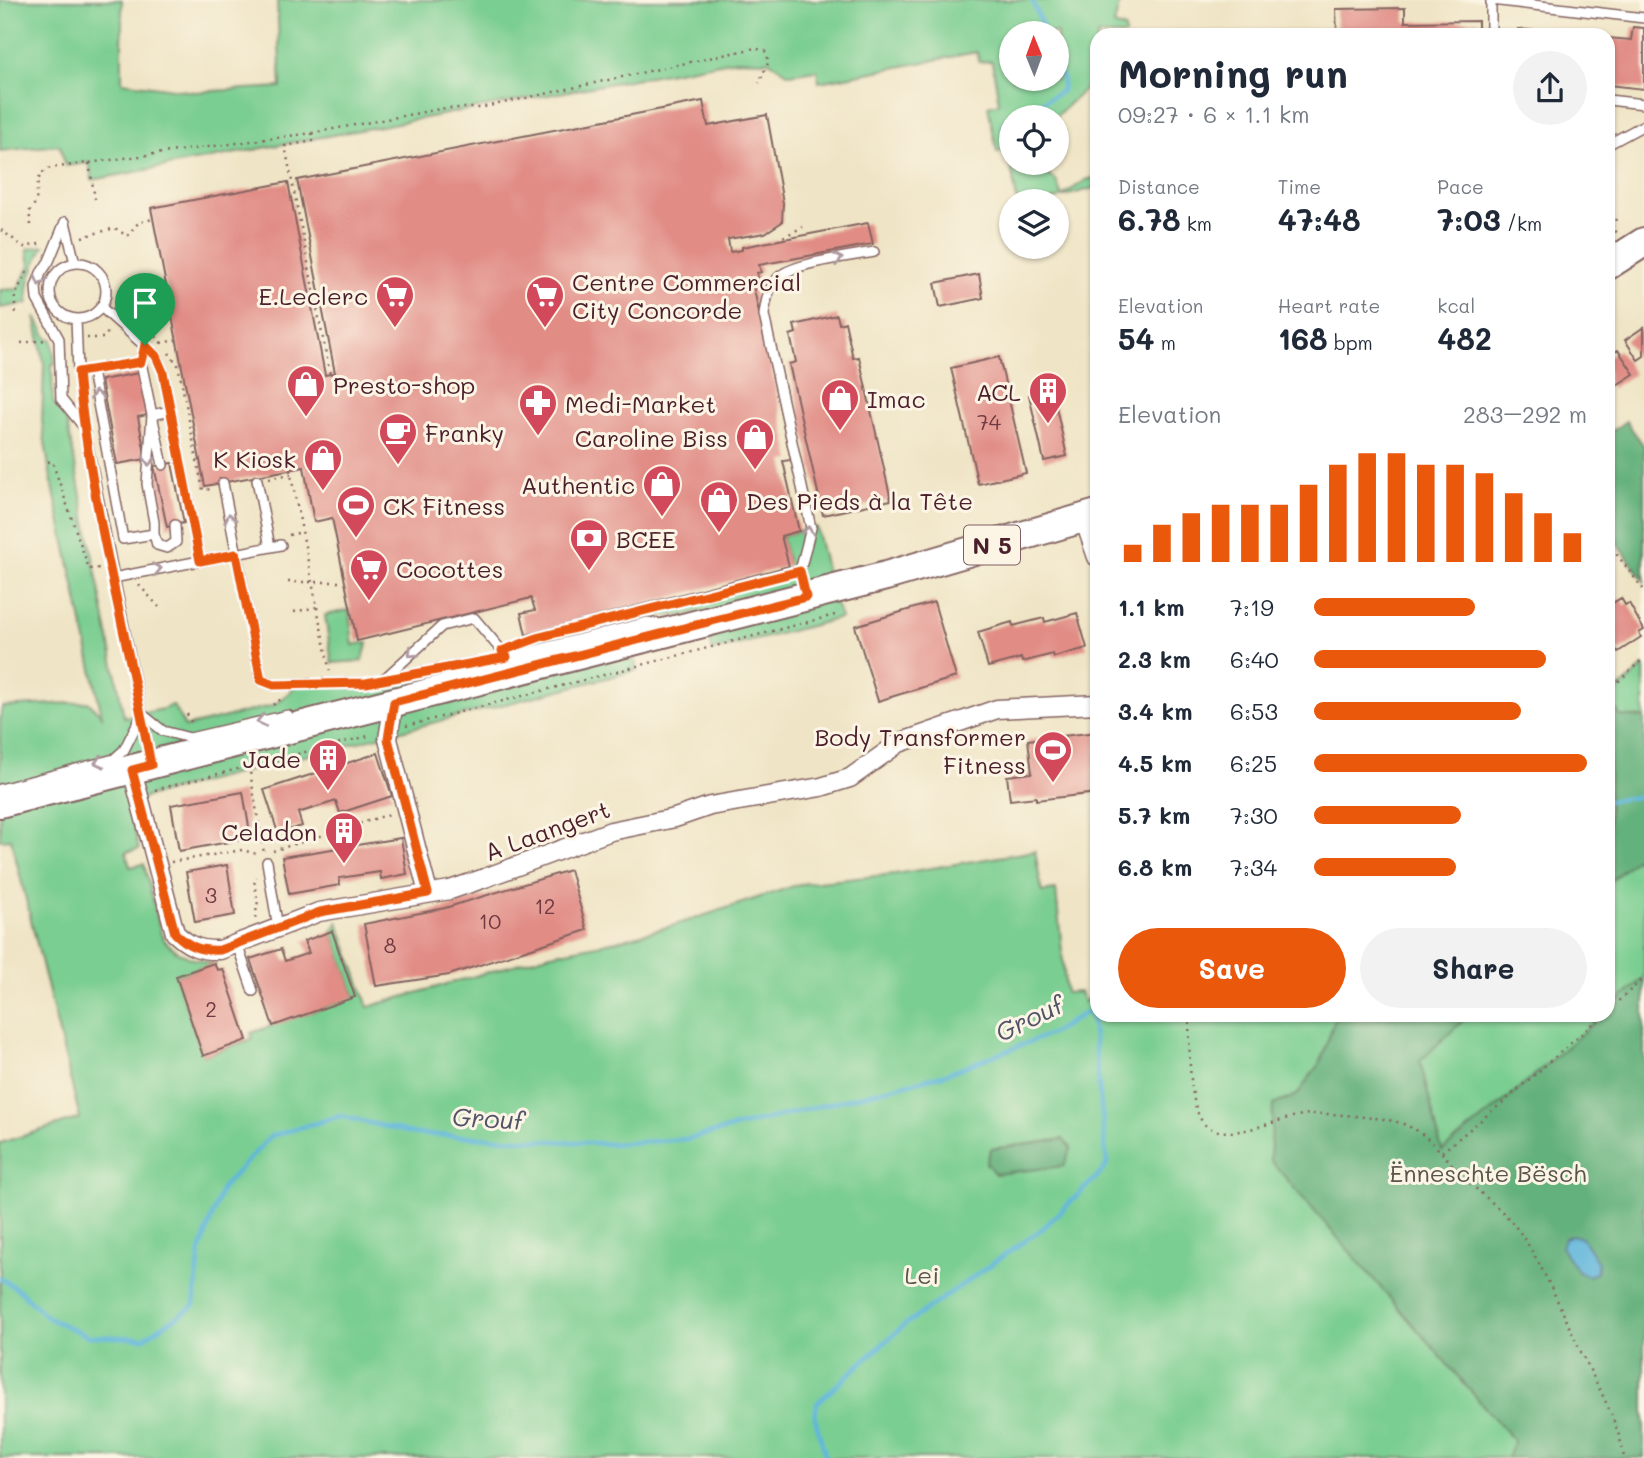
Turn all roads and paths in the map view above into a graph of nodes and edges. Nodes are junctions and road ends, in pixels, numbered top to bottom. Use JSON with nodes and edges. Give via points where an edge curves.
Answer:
{"nodes":[{"id":1,"x":1644,"y":18,"type":"edge"},
{"id":2,"x":1490,"y":28,"type":"edge"},
{"id":3,"x":760,"y":83,"type":"dead end"},
{"id":4,"x":1615,"y":101,"type":"edge"},
{"id":5,"x":1644,"y":104,"type":"edge"},
{"id":6,"x":1644,"y":125,"type":"edge"},
{"id":7,"x":312,"y":133,"type":"junction"},
{"id":8,"x":1615,"y":141,"type":"edge"},
{"id":9,"x":89,"y":163,"type":"junction"},
{"id":10,"x":96,"y":199,"type":"dead end"},
{"id":11,"x":31,"y":225,"type":"dead end"},
{"id":12,"x":803,"y":227,"type":"dead end"},
{"id":13,"x":777,"y":240,"type":"dead end"},
{"id":14,"x":1644,"y":242,"type":"edge"},
{"id":15,"x":874,"y":252,"type":"dead end"},
{"id":16,"x":1615,"y":261,"type":"edge"},
{"id":17,"x":75,"y":263,"type":"junction"},
{"id":18,"x":27,"y":272,"type":"dead end"},
{"id":19,"x":101,"y":307,"type":"junction"},
{"id":20,"x":15,"y":313,"type":"dead end"},
{"id":21,"x":76,"y":319,"type":"junction"},
{"id":22,"x":176,"y":340,"type":"dead end"},
{"id":23,"x":161,"y":343,"type":"dead end"},
{"id":24,"x":145,"y":345,"type":"junction"},
{"id":25,"x":141,"y":362,"type":"junction"},
{"id":26,"x":92,"y":371,"type":"junction"},
{"id":27,"x":78,"y":372,"type":"junction"},
{"id":28,"x":330,"y":374,"type":"dead end"},
{"id":29,"x":170,"y":411,"type":"junction"},
{"id":30,"x":152,"y":415,"type":"junction"},
{"id":31,"x":84,"y":427,"type":"junction"},
{"id":32,"x":48,"y":462,"type":"dead end"},
{"id":33,"x":163,"y":464,"type":"dead end"},
{"id":34,"x":290,"y":470,"type":"dead end"},
{"id":35,"x":257,"y":480,"type":"dead end"},
{"id":36,"x":223,"y":483,"type":"dead end"},
{"id":37,"x":1090,"y":516,"type":"edge"},
{"id":38,"x":175,"y":525,"type":"dead end"},
{"id":39,"x":154,"y":534,"type":"junction"},
{"id":40,"x":281,"y":545,"type":"dead end"},
{"id":41,"x":270,"y":547,"type":"junction"},
{"id":42,"x":1615,"y":552,"type":"edge"},
{"id":43,"x":236,"y":554,"type":"junction"},
{"id":44,"x":200,"y":561,"type":"junction"},
{"id":45,"x":89,"y":569,"type":"dead end"},
{"id":46,"x":135,"y":573,"type":"junction"},
{"id":47,"x":749,"y":577,"type":"dead end"},
{"id":48,"x":113,"y":578,"type":"junction"},
{"id":49,"x":288,"y":582,"type":"dead end"},
{"id":50,"x":312,"y":582,"type":"junction"},
{"id":51,"x":344,"y":582,"type":"dead end"},
{"id":52,"x":751,"y":583,"type":"junction"},
{"id":53,"x":803,"y":584,"type":"junction"},
{"id":54,"x":1644,"y":590,"type":"edge"},
{"id":55,"x":640,"y":606,"type":"dead end"},
{"id":56,"x":159,"y":607,"type":"dead end"},
{"id":57,"x":317,"y":607,"type":"junction"},
{"id":58,"x":838,"y":610,"type":"dead end"},
{"id":59,"x":294,"y":612,"type":"dead end"},
{"id":60,"x":688,"y":627,"type":"junction"},
{"id":61,"x":507,"y":657,"type":"junction"},
{"id":62,"x":1644,"y":658,"type":"edge"},
{"id":63,"x":331,"y":677,"type":"dead end"},
{"id":64,"x":1615,"y":685,"type":"edge"},
{"id":65,"x":388,"y":691,"type":"junction"},
{"id":66,"x":1090,"y":704,"type":"edge"},
{"id":67,"x":142,"y":714,"type":"junction"},
{"id":68,"x":327,"y":720,"type":"junction"},
{"id":69,"x":388,"y":731,"type":"junction"},
{"id":70,"x":249,"y":766,"type":"junction"},
{"id":71,"x":140,"y":776,"type":"junction"},
{"id":72,"x":0,"y":789,"type":"edge"},
{"id":73,"x":0,"y":803,"type":"edge"},
{"id":74,"x":393,"y":813,"type":"dead end"},
{"id":75,"x":266,"y":858,"type":"junction"},
{"id":76,"x":156,"y":864,"type":"junction"},
{"id":77,"x":257,"y":876,"type":"dead end"},
{"id":78,"x":428,"y":893,"type":"junction"},
{"id":79,"x":278,"y":928,"type":"junction"},
{"id":80,"x":244,"y":941,"type":"junction"},
{"id":81,"x":1644,"y":978,"type":"edge"},
{"id":82,"x":253,"y":992,"type":"dead end"},
{"id":83,"x":1615,"y":1004,"type":"edge"},
{"id":84,"x":1189,"y":1022,"type":"edge"},
{"id":85,"x":1594,"y":1022,"type":"edge"},
{"id":86,"x":1442,"y":1152,"type":"junction"},
{"id":87,"x":1624,"y":1458,"type":"edge"}],
"edges":[{"from":1,"to":2,"type":"lane","via":[[1491,0]]},
{"from":3,"to":7,"type":"path","via":[[769,61],[765,51],[755,48],[480,108],[445,108]]},
{"from":4,"to":5,"type":"lane"},
{"from":6,"to":8,"type":"lane"},
{"from":7,"to":9,"type":"path"},
{"from":7,"to":28,"type":"path","via":[[313,141],[285,146]]},
{"from":9,"to":10,"type":"path"},
{"from":9,"to":11,"type":"path","via":[[41,173],[36,202],[29,212]]},
{"from":12,"to":13,"type":"path"},
{"from":14,"to":16,"type":"main road"},
{"from":53,"to":15,"type":"lane","one_way":true,"via":[[811,528],[764,315],[768,292],[779,276],[794,268]]},
{"from":17,"to":19,"type":"lane","via":[[91,266],[103,279]]},
{"from":17,"to":21,"type":"lane","via":[[58,271],[50,287],[53,305]]},
{"from":17,"to":31,"type":"lane","one_way":true,"via":[[65,222],[41,273],[37,299],[59,339],[61,400]]},
{"from":18,"to":20,"type":"path","via":[[15,295]]},
{"from":19,"to":21,"type":"lane"},
{"from":19,"to":24,"type":"lane"},
{"from":21,"to":27,"type":"lane"},
{"from":22,"to":23,"type":"path"},
{"from":24,"to":25,"type":"lane"},
{"from":24,"to":29,"type":"lane","via":[[163,372]]},
{"from":25,"to":26,"type":"lane","via":[[107,374]]},
{"from":25,"to":30,"type":"lane"},
{"from":26,"to":27,"type":"lane"},
{"from":39,"to":26,"type":"lane","one_way":true,"via":[[123,539]]},
{"from":27,"to":31,"type":"lane"},
{"from":29,"to":30,"type":"lane"},
{"from":29,"to":44,"type":"lane"},
{"from":30,"to":33,"type":"lane"},
{"from":30,"to":39,"type":"lane","one_way":true,"via":[[147,484]]},
{"from":31,"to":48,"type":"lane"},
{"from":32,"to":45,"type":"path","via":[[52,461]]},
{"from":34,"to":50,"type":"path"},
{"from":35,"to":41,"type":"lane"},
{"from":43,"to":36,"type":"lane","one_way":true},
{"from":37,"to":53,"type":"main road","number":"N 5","via":[[886,576]]},
{"from":38,"to":39,"type":"lane","via":[[176,542],[167,548],[158,545]]},
{"from":40,"to":41,"type":"lane"},
{"from":41,"to":43,"type":"lane"},
{"from":42,"to":54,"type":"path"},
{"from":43,"to":44,"type":"lane"},
{"from":43,"to":65,"type":"lane","via":[[261,680],[274,685],[366,683]]},
{"from":46,"to":44,"type":"lane","one_way":true},
{"from":46,"to":48,"type":"lane"},
{"from":46,"to":56,"type":"path","via":[[144,593]]},
{"from":47,"to":52,"type":"path"},
{"from":48,"to":67,"type":"lane"},
{"from":49,"to":50,"type":"path"},
{"from":50,"to":51,"type":"path"},
{"from":50,"to":57,"type":"path"},
{"from":52,"to":53,"type":"path"},
{"from":52,"to":55,"type":"path","via":[[641,611]]},
{"from":53,"to":60,"type":"main road","number":"N 5"},
{"from":57,"to":59,"type":"path"},
{"from":57,"to":63,"type":"path"},
{"from":58,"to":69,"type":"path","via":[[835,615]]},
{"from":60,"to":61,"type":"lane","via":[[647,622]]},
{"from":60,"to":65,"type":"main road","number":"N 5"},
{"from":61,"to":65,"type":"lane"},
{"from":61,"to":65,"type":"lane","one_way":true,"via":[[474,618],[442,626]]},
{"from":62,"to":64,"type":"path"},
{"from":65,"to":68,"type":"main road","number":"N 5"},
{"from":65,"to":69,"type":"street"},
{"from":66,"to":78,"type":"street","name":"A Laangert","via":[[997,709],[899,743],[850,778],[611,831],[482,880]]},
{"from":68,"to":67,"type":"lane","one_way":true,"via":[[304,711],[190,738],[163,731]]},
{"from":67,"to":71,"type":"lane"},
{"from":67,"to":72,"type":"lane","one_way":true,"via":[[124,750],[114,759]]},
{"from":68,"to":71,"type":"main road","number":"N 5"},
{"from":69,"to":70,"type":"path"},
{"from":69,"to":78,"type":"street","via":[[396,792]]},
{"from":70,"to":71,"type":"path"},
{"from":70,"to":75,"type":"path"},
{"from":71,"to":73,"type":"main road","number":"N 5"},
{"from":71,"to":76,"type":"street","name":"A Laangert"},
{"from":74,"to":75,"type":"path"},
{"from":75,"to":76,"type":"path","via":[[242,849]]},
{"from":75,"to":79,"type":"lane"},
{"from":76,"to":80,"type":"street","name":"A Laangert","via":[[175,933],[187,944],[203,951]]},
{"from":77,"to":80,"type":"path","via":[[258,901]]},
{"from":78,"to":79,"type":"street","name":"A Laangert","via":[[320,912]]},
{"from":79,"to":80,"type":"street","name":"A Laangert"},
{"from":80,"to":82,"type":"lane"},
{"from":81,"to":83,"type":"path"},
{"from":84,"to":86,"type":"path","via":[[1194,1102],[1198,1117],[1208,1127],[1228,1132],[1310,1114],[1376,1118],[1402,1122],[1422,1132]]},
{"from":85,"to":86,"type":"path"},
{"from":86,"to":87,"type":"path","via":[[1511,1220],[1532,1251],[1616,1425]]}]}
